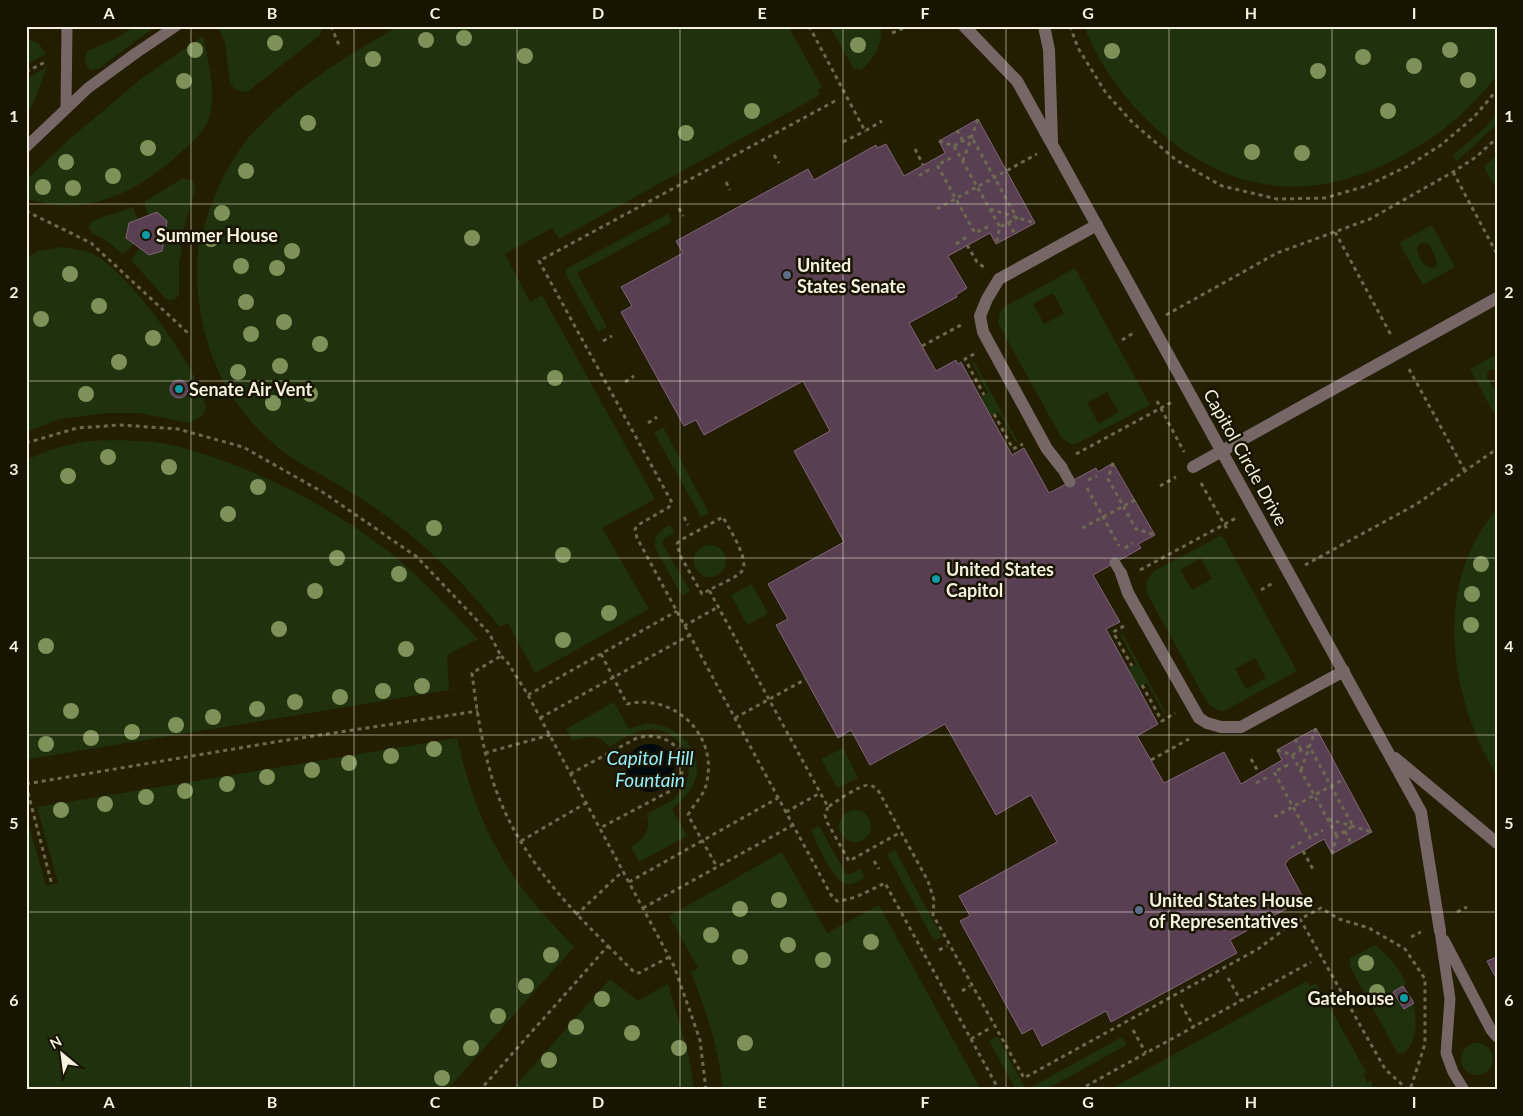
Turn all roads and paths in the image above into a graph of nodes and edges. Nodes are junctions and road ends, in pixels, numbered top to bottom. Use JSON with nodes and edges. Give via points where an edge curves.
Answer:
{"nodes":[{"id":1,"x":67,"y":26,"type":"edge"},
{"id":2,"x":176,"y":26,"type":"edge"},
{"id":3,"x":331,"y":26,"type":"edge"},
{"id":4,"x":809,"y":26,"type":"edge"},
{"id":5,"x":909,"y":26,"type":"edge"},
{"id":6,"x":964,"y":26,"type":"edge"},
{"id":7,"x":1044,"y":26,"type":"edge"},
{"id":8,"x":1070,"y":26,"type":"edge"},
{"id":9,"x":892,"y":34,"type":"dead end"},
{"id":10,"x":339,"y":45,"type":"dead end"},
{"id":11,"x":47,"y":61,"type":"dead end"},
{"id":12,"x":26,"y":72,"type":"edge"},
{"id":13,"x":1497,"y":90,"type":"edge"},
{"id":14,"x":835,"y":101,"type":"dead end"},
{"id":15,"x":66,"y":108,"type":"junction"},
{"id":16,"x":978,"y":119,"type":"dead end"},
{"id":17,"x":882,"y":121,"type":"dead end"},
{"id":18,"x":957,"y":130,"type":"dead end"},
{"id":19,"x":865,"y":131,"type":"junction"},
{"id":20,"x":972,"y":136,"type":"junction"},
{"id":21,"x":1497,"y":138,"type":"edge"},
{"id":22,"x":939,"y":141,"type":"dead end"},
{"id":23,"x":963,"y":141,"type":"junction"},
{"id":24,"x":843,"y":142,"type":"dead end"},
{"id":25,"x":1053,"y":145,"type":"junction"},
{"id":26,"x":954,"y":146,"type":"junction"},
{"id":27,"x":26,"y":147,"type":"edge"},
{"id":28,"x":915,"y":149,"type":"dead end"},
{"id":29,"x":774,"y":155,"type":"dead end"},
{"id":30,"x":951,"y":158,"type":"dead end"},
{"id":31,"x":963,"y":161,"type":"junction"},
{"id":32,"x":779,"y":163,"type":"dead end"},
{"id":33,"x":923,"y":164,"type":"dead end"},
{"id":34,"x":930,"y":169,"type":"dead end"},
{"id":35,"x":1453,"y":172,"type":"junction"},
{"id":36,"x":919,"y":176,"type":"dead end"},
{"id":37,"x":994,"y":178,"type":"junction"},
{"id":38,"x":726,"y":182,"type":"dead end"},
{"id":39,"x":977,"y":187,"type":"junction"},
{"id":40,"x":730,"y":190,"type":"dead end"},
{"id":41,"x":956,"y":199,"type":"junction"},
{"id":42,"x":679,"y":208,"type":"dead end"},
{"id":43,"x":937,"y":209,"type":"dead end"},
{"id":44,"x":990,"y":209,"type":"junction"},
{"id":45,"x":26,"y":211,"type":"edge"},
{"id":46,"x":683,"y":216,"type":"dead end"},
{"id":47,"x":1017,"y":218,"type":"junction"},
{"id":48,"x":1008,"y":222,"type":"junction"},
{"id":49,"x":1035,"y":223,"type":"dead end"},
{"id":50,"x":1097,"y":225,"type":"junction"},
{"id":51,"x":989,"y":226,"type":"dead end"},
{"id":52,"x":1000,"y":227,"type":"junction"},
{"id":53,"x":1015,"y":234,"type":"dead end"},
{"id":54,"x":968,"y":236,"type":"dead end"},
{"id":55,"x":956,"y":244,"type":"dead end"},
{"id":56,"x":996,"y":244,"type":"dead end"},
{"id":57,"x":968,"y":245,"type":"dead end"},
{"id":58,"x":1497,"y":254,"type":"edge"},
{"id":59,"x":999,"y":279,"type":"junction"},
{"id":60,"x":1497,"y":298,"type":"edge"},
{"id":61,"x":1152,"y":323,"type":"junction"},
{"id":62,"x":961,"y":325,"type":"dead end"},
{"id":63,"x":188,"y":333,"type":"dead end"},
{"id":64,"x":612,"y":336,"type":"dead end"},
{"id":65,"x":1122,"y":340,"type":"dead end"},
{"id":66,"x":603,"y":341,"type":"dead end"},
{"id":67,"x":922,"y":346,"type":"dead end"},
{"id":68,"x":977,"y":352,"type":"dead end"},
{"id":69,"x":634,"y":376,"type":"dead end"},
{"id":70,"x":625,"y":382,"type":"dead end"},
{"id":71,"x":1190,"y":392,"type":"junction"},
{"id":72,"x":984,"y":395,"type":"dead end"},
{"id":73,"x":994,"y":414,"type":"dead end"},
{"id":74,"x":657,"y":417,"type":"dead end"},
{"id":75,"x":648,"y":423,"type":"dead end"},
{"id":76,"x":1027,"y":442,"type":"dead end"},
{"id":77,"x":26,"y":443,"type":"edge"},
{"id":78,"x":1496,"y":450,"type":"edge"},
{"id":79,"x":1222,"y":451,"type":"junction"},
{"id":80,"x":1114,"y":463,"type":"dead end"},
{"id":81,"x":1060,"y":466,"type":"junction"},
{"id":82,"x":1192,"y":468,"type":"dead end"},
{"id":83,"x":1097,"y":476,"type":"dead end"},
{"id":84,"x":1070,"y":482,"type":"dead end"},
{"id":85,"x":1135,"y":500,"type":"dead end"},
{"id":86,"x":1123,"y":506,"type":"junction"},
{"id":87,"x":1254,"y":508,"type":"junction"},
{"id":88,"x":684,"y":517,"type":"dead end"},
{"id":89,"x":1103,"y":517,"type":"junction"},
{"id":90,"x":688,"y":525,"type":"dead end"},
{"id":91,"x":1082,"y":528,"type":"dead end"},
{"id":92,"x":1155,"y":535,"type":"dead end"},
{"id":93,"x":1133,"y":543,"type":"dead end"},
{"id":94,"x":1119,"y":572,"type":"joint"},
{"id":95,"x":1290,"y":574,"type":"junction"},
{"id":96,"x":708,"y":590,"type":"junction"},
{"id":97,"x":1260,"y":590,"type":"dead end"},
{"id":98,"x":718,"y":607,"type":"junction"},
{"id":99,"x":677,"y":611,"type":"junction"},
{"id":100,"x":1127,"y":624,"type":"dead end"},
{"id":101,"x":684,"y":626,"type":"junction"},
{"id":102,"x":690,"y":635,"type":"junction"},
{"id":103,"x":601,"y":654,"type":"junction"},
{"id":104,"x":501,"y":656,"type":"junction"},
{"id":105,"x":1132,"y":666,"type":"dead end"},
{"id":106,"x":1344,"y":671,"type":"junction"},
{"id":107,"x":613,"y":678,"type":"junction"},
{"id":108,"x":806,"y":679,"type":"dead end"},
{"id":109,"x":1142,"y":685,"type":"dead end"},
{"id":110,"x":528,"y":695,"type":"junction"},
{"id":111,"x":769,"y":700,"type":"junction"},
{"id":112,"x":478,"y":711,"type":"junction"},
{"id":113,"x":1175,"y":714,"type":"dead end"},
{"id":114,"x":540,"y":718,"type":"junction"},
{"id":115,"x":735,"y":718,"type":"junction"},
{"id":116,"x":1316,"y":728,"type":"dead end"},
{"id":117,"x":550,"y":735,"type":"junction"},
{"id":118,"x":1189,"y":738,"type":"dead end"},
{"id":119,"x":1295,"y":739,"type":"dead end"},
{"id":120,"x":1310,"y":746,"type":"junction"},
{"id":121,"x":1277,"y":750,"type":"dead end"},
{"id":122,"x":1301,"y":750,"type":"junction"},
{"id":123,"x":485,"y":753,"type":"junction"},
{"id":124,"x":1389,"y":753,"type":"junction"},
{"id":125,"x":1292,"y":755,"type":"junction"},
{"id":126,"x":1251,"y":758,"type":"dead end"},
{"id":127,"x":1150,"y":760,"type":"dead end"},
{"id":128,"x":1288,"y":765,"type":"dead end"},
{"id":129,"x":1301,"y":770,"type":"junction"},
{"id":130,"x":1259,"y":773,"type":"dead end"},
{"id":131,"x":570,"y":774,"type":"junction"},
{"id":132,"x":1268,"y":777,"type":"dead end"},
{"id":133,"x":1344,"y":779,"type":"dead end"},
{"id":134,"x":1256,"y":783,"type":"dead end"},
{"id":135,"x":26,"y":784,"type":"edge"},
{"id":136,"x":1331,"y":786,"type":"junction"},
{"id":137,"x":820,"y":793,"type":"junction"},
{"id":138,"x":1314,"y":795,"type":"junction"},
{"id":139,"x":778,"y":798,"type":"junction"},
{"id":140,"x":586,"y":803,"type":"junction"},
{"id":141,"x":828,"y":807,"type":"junction"},
{"id":142,"x":1292,"y":807,"type":"junction"},
{"id":143,"x":786,"y":812,"type":"junction"},
{"id":144,"x":1274,"y":817,"type":"dead end"},
{"id":145,"x":1328,"y":819,"type":"junction"},
{"id":146,"x":793,"y":825,"type":"junction"},
{"id":147,"x":1354,"y":826,"type":"junction"},
{"id":148,"x":600,"y":828,"type":"junction"},
{"id":149,"x":1323,"y":830,"type":"dead end"},
{"id":150,"x":1345,"y":831,"type":"junction"},
{"id":151,"x":901,"y":832,"type":"junction"},
{"id":152,"x":1372,"y":832,"type":"dead end"},
{"id":153,"x":1337,"y":836,"type":"junction"},
{"id":154,"x":702,"y":840,"type":"junction"},
{"id":155,"x":521,"y":841,"type":"junction"},
{"id":156,"x":1303,"y":841,"type":"dead end"},
{"id":157,"x":1351,"y":843,"type":"dead end"},
{"id":158,"x":1497,"y":843,"type":"edge"},
{"id":159,"x":1291,"y":848,"type":"dead end"},
{"id":160,"x":1303,"y":851,"type":"dead end"},
{"id":161,"x":1332,"y":854,"type":"dead end"},
{"id":162,"x":874,"y":861,"type":"dead end"},
{"id":163,"x":717,"y":867,"type":"junction"},
{"id":164,"x":879,"y":869,"type":"dead end"},
{"id":165,"x":623,"y":871,"type":"junction"},
{"id":166,"x":1314,"y":871,"type":"dead end"},
{"id":167,"x":629,"y":882,"type":"junction"},
{"id":168,"x":52,"y":885,"type":"dead end"},
{"id":169,"x":643,"y":908,"type":"junction"},
{"id":170,"x":576,"y":915,"type":"junction"},
{"id":171,"x":1290,"y":925,"type":"dead end"},
{"id":172,"x":1440,"y":931,"type":"junction"},
{"id":173,"x":608,"y":946,"type":"junction"},
{"id":174,"x":947,"y":946,"type":"dead end"},
{"id":175,"x":939,"y":950,"type":"dead end"},
{"id":176,"x":669,"y":957,"type":"junction"},
{"id":177,"x":1311,"y":962,"type":"dead end"},
{"id":178,"x":1228,"y":978,"type":"dead end"},
{"id":179,"x":970,"y":986,"type":"dead end"},
{"id":180,"x":962,"y":991,"type":"dead end"},
{"id":181,"x":1241,"y":1001,"type":"junction"},
{"id":182,"x":1181,"y":1004,"type":"dead end"},
{"id":183,"x":992,"y":1027,"type":"dead end"},
{"id":184,"x":1194,"y":1027,"type":"junction"},
{"id":185,"x":1133,"y":1030,"type":"dead end"},
{"id":186,"x":1497,"y":1037,"type":"edge"},
{"id":187,"x":970,"y":1039,"type":"junction"},
{"id":188,"x":1146,"y":1053,"type":"junction"},
{"id":189,"x":480,"y":1090,"type":"edge"},
{"id":190,"x":706,"y":1090,"type":"edge"},
{"id":191,"x":999,"y":1090,"type":"edge"},
{"id":192,"x":1079,"y":1090,"type":"edge"},
{"id":193,"x":1409,"y":1090,"type":"edge"},
{"id":194,"x":1464,"y":1090,"type":"edge"}],
"edges":[{"from":1,"to":15,"type":"lane"},
{"from":2,"to":15,"type":"lane","via":[[88,88]]},
{"from":3,"to":10,"type":"path"},
{"from":4,"to":19,"type":"path"},
{"from":5,"to":9,"type":"path"},
{"from":6,"to":25,"type":"street","name":"Capitol Circle Drive","via":[[1017,81]]},
{"from":7,"to":25,"type":"street"},
{"from":8,"to":13,"type":"path","via":[[1078,48],[1106,93],[1132,122],[1176,160],[1222,186],[1277,199],[1325,198],[1366,186],[1408,166],[1441,145],[1474,117]]},
{"from":11,"to":12,"type":"path"},
{"from":14,"to":99,"type":"path","via":[[539,261],[672,503],[635,529]]},
{"from":15,"to":27,"type":"lane"},
{"from":16,"to":20,"type":"path"},
{"from":17,"to":19,"type":"path"},
{"from":18,"to":23,"type":"path"},
{"from":19,"to":24,"type":"path"},
{"from":20,"to":23,"type":"path"},
{"from":20,"to":31,"type":"path"},
{"from":20,"to":37,"type":"path"},
{"from":21,"to":35,"type":"path"},
{"from":22,"to":26,"type":"path"},
{"from":23,"to":26,"type":"path"},
{"from":25,"to":37,"type":"path"},
{"from":25,"to":50,"type":"street","name":"Capitol Circle Drive"},
{"from":26,"to":31,"type":"path"},
{"from":28,"to":33,"type":"path"},
{"from":29,"to":32,"type":"path"},
{"from":30,"to":41,"type":"path","via":[[937,165]]},
{"from":31,"to":39,"type":"path"},
{"from":34,"to":36,"type":"path"},
{"from":35,"to":58,"type":"path"},
{"from":35,"to":61,"type":"path","via":[[1370,220],[1277,253]]},
{"from":37,"to":39,"type":"path"},
{"from":37,"to":47,"type":"path"},
{"from":38,"to":40,"type":"path"},
{"from":39,"to":41,"type":"path"},
{"from":39,"to":44,"type":"path"},
{"from":41,"to":43,"type":"path"},
{"from":41,"to":51,"type":"path","via":[[975,233]]},
{"from":42,"to":46,"type":"path"},
{"from":44,"to":47,"type":"path"},
{"from":44,"to":52,"type":"path"},
{"from":45,"to":63,"type":"path","via":[[91,243]]},
{"from":47,"to":48,"type":"path"},
{"from":47,"to":49,"type":"path"},
{"from":48,"to":52,"type":"path"},
{"from":48,"to":53,"type":"path"},
{"from":50,"to":59,"type":"street"},
{"from":50,"to":61,"type":"street","name":"Capitol Circle Drive"},
{"from":52,"to":56,"type":"path"},
{"from":54,"to":55,"type":"path"},
{"from":57,"to":59,"type":"path","via":[[977,262]]},
{"from":59,"to":81,"type":"street","via":[[980,316],[983,332],[1047,449]]},
{"from":60,"to":79,"type":"street"},
{"from":61,"to":65,"type":"path"},
{"from":61,"to":71,"type":"street","name":"Capitol Circle Drive"},
{"from":62,"to":67,"type":"path"},
{"from":64,"to":66,"type":"path"},
{"from":68,"to":72,"type":"path","via":[[965,359]]},
{"from":69,"to":70,"type":"path"},
{"from":71,"to":79,"type":"street","name":"Capitol Circle Drive"},
{"from":71,"to":81,"type":"path"},
{"from":73,"to":76,"type":"path","via":[[1013,449]]},
{"from":74,"to":75,"type":"path"},
{"from":77,"to":104,"type":"path","via":[[77,428],[120,424],[178,430],[243,447],[324,493],[417,557],[489,633]]},
{"from":78,"to":95,"type":"path","via":[[1415,505]]},
{"from":79,"to":82,"type":"street"},
{"from":79,"to":87,"type":"street","name":"Capitol Circle Drive"},
{"from":80,"to":86,"type":"path","via":[[1108,479]]},
{"from":81,"to":84,"type":"lane"},
{"from":83,"to":89,"type":"path","via":[[1084,483]]},
{"from":85,"to":86,"type":"path"},
{"from":86,"to":89,"type":"path"},
{"from":86,"to":92,"type":"path","via":[[1136,529]]},
{"from":87,"to":94,"type":"path"},
{"from":87,"to":95,"type":"street","name":"Capitol Circle Drive"},
{"from":88,"to":90,"type":"path"},
{"from":89,"to":91,"type":"path"},
{"from":89,"to":93,"type":"path","via":[[1122,550]]},
{"from":94,"to":106,"type":"street","via":[[1128,594],[1199,718],[1207,723],[1242,727]]},
{"from":95,"to":97,"type":"path"},
{"from":95,"to":106,"type":"street","name":"Capitol Circle Drive"},
{"from":96,"to":96,"type":"path","via":[[741,572],[744,564],[742,553],[723,517],[677,544],[680,556],[702,594]]},
{"from":96,"to":98,"type":"path"},
{"from":98,"to":101,"type":"path"},
{"from":98,"to":111,"type":"path"},
{"from":99,"to":101,"type":"path"},
{"from":99,"to":103,"type":"path"},
{"from":100,"to":105,"type":"path","via":[[1113,632]]},
{"from":101,"to":102,"type":"path"},
{"from":102,"to":107,"type":"path"},
{"from":102,"to":115,"type":"path"},
{"from":103,"to":107,"type":"path"},
{"from":103,"to":110,"type":"path"},
{"from":104,"to":110,"type":"path"},
{"from":104,"to":112,"type":"path","via":[[472,673]]},
{"from":106,"to":124,"type":"street","name":"Capitol Circle Drive"},
{"from":107,"to":114,"type":"path"},
{"from":107,"to":154,"type":"path","via":[[627,704],[650,701],[673,709],[690,722],[703,742],[708,755],[707,782],[688,815]]},
{"from":108,"to":111,"type":"path"},
{"from":109,"to":113,"type":"path","via":[[1162,721]]},
{"from":110,"to":114,"type":"path"},
{"from":111,"to":115,"type":"path"},
{"from":111,"to":137,"type":"path"},
{"from":112,"to":123,"type":"path"},
{"from":112,"to":135,"type":"path"},
{"from":114,"to":117,"type":"path"},
{"from":115,"to":139,"type":"path"},
{"from":116,"to":120,"type":"path"},
{"from":117,"to":123,"type":"path"},
{"from":117,"to":131,"type":"path"},
{"from":118,"to":127,"type":"path"},
{"from":119,"to":122,"type":"path"},
{"from":120,"to":122,"type":"path"},
{"from":120,"to":129,"type":"path"},
{"from":120,"to":136,"type":"path"},
{"from":121,"to":125,"type":"path"},
{"from":122,"to":125,"type":"path"},
{"from":123,"to":155,"type":"path","via":[[502,806]]},
{"from":124,"to":158,"type":"street"},
{"from":124,"to":172,"type":"street","name":"Capitol Circle Drive","via":[[1421,812]]},
{"from":125,"to":129,"type":"path"},
{"from":126,"to":130,"type":"path"},
{"from":128,"to":142,"type":"path","via":[[1274,772]]},
{"from":129,"to":138,"type":"path"},
{"from":131,"to":140,"type":"path"},
{"from":131,"to":148,"type":"path","via":[[646,735],[662,736],[678,750],[682,771],[672,790]]},
{"from":132,"to":134,"type":"path"},
{"from":133,"to":136,"type":"path"},
{"from":135,"to":168,"type":"path"},
{"from":136,"to":138,"type":"path"},
{"from":136,"to":147,"type":"path"},
{"from":137,"to":141,"type":"path"},
{"from":137,"to":143,"type":"path"},
{"from":138,"to":142,"type":"path"},
{"from":138,"to":145,"type":"path"},
{"from":139,"to":143,"type":"path"},
{"from":139,"to":154,"type":"path"},
{"from":140,"to":148,"type":"path"},
{"from":140,"to":155,"type":"path"},
{"from":141,"to":151,"type":"path","via":[[861,787],[871,785],[879,792]]},
{"from":141,"to":151,"type":"path","via":[[826,822],[849,861]]},
{"from":142,"to":144,"type":"path"},
{"from":142,"to":149,"type":"path","via":[[1310,838]]},
{"from":143,"to":146,"type":"path"},
{"from":145,"to":147,"type":"path"},
{"from":145,"to":153,"type":"path"},
{"from":146,"to":163,"type":"path"},
{"from":146,"to":187,"type":"path","via":[[837,901],[859,896],[885,883]]},
{"from":147,"to":150,"type":"path"},
{"from":147,"to":152,"type":"path"},
{"from":148,"to":165,"type":"path"},
{"from":150,"to":153,"type":"path"},
{"from":150,"to":157,"type":"path"},
{"from":151,"to":171,"type":"path","via":[[928,881],[934,900],[933,914],[1024,1078],[1258,949]]},
{"from":153,"to":161,"type":"path"},
{"from":154,"to":163,"type":"path"},
{"from":154,"to":167,"type":"path"},
{"from":155,"to":170,"type":"path","via":[[549,883]]},
{"from":156,"to":159,"type":"path"},
{"from":160,"to":166,"type":"path"},
{"from":162,"to":164,"type":"path"},
{"from":163,"to":169,"type":"path"},
{"from":165,"to":167,"type":"path"},
{"from":165,"to":170,"type":"path"},
{"from":167,"to":169,"type":"path"},
{"from":169,"to":176,"type":"path"},
{"from":170,"to":173,"type":"path"},
{"from":172,"to":186,"type":"lane","name":"Capitol Circle Drive"},
{"from":172,"to":194,"type":"lane","name":"Capitol Circle Drive","via":[[1450,999],[1446,1053]]},
{"from":173,"to":176,"type":"path","via":[[634,972],[639,973]]},
{"from":173,"to":189,"type":"path"},
{"from":174,"to":175,"type":"path"},
{"from":176,"to":190,"type":"path","via":[[700,1040]]},
{"from":177,"to":181,"type":"path"},
{"from":178,"to":181,"type":"path"},
{"from":179,"to":180,"type":"path"},
{"from":181,"to":184,"type":"path"},
{"from":182,"to":184,"type":"path"},
{"from":183,"to":187,"type":"path"},
{"from":184,"to":188,"type":"path"},
{"from":185,"to":188,"type":"path"},
{"from":187,"to":191,"type":"path"},
{"from":188,"to":192,"type":"path"},
{"from":193,"to":193,"type":"path","via":[[1425,1044],[1425,979],[1405,949],[1369,928],[1339,919],[1321,908],[1300,919],[1384,1069]]}]}
